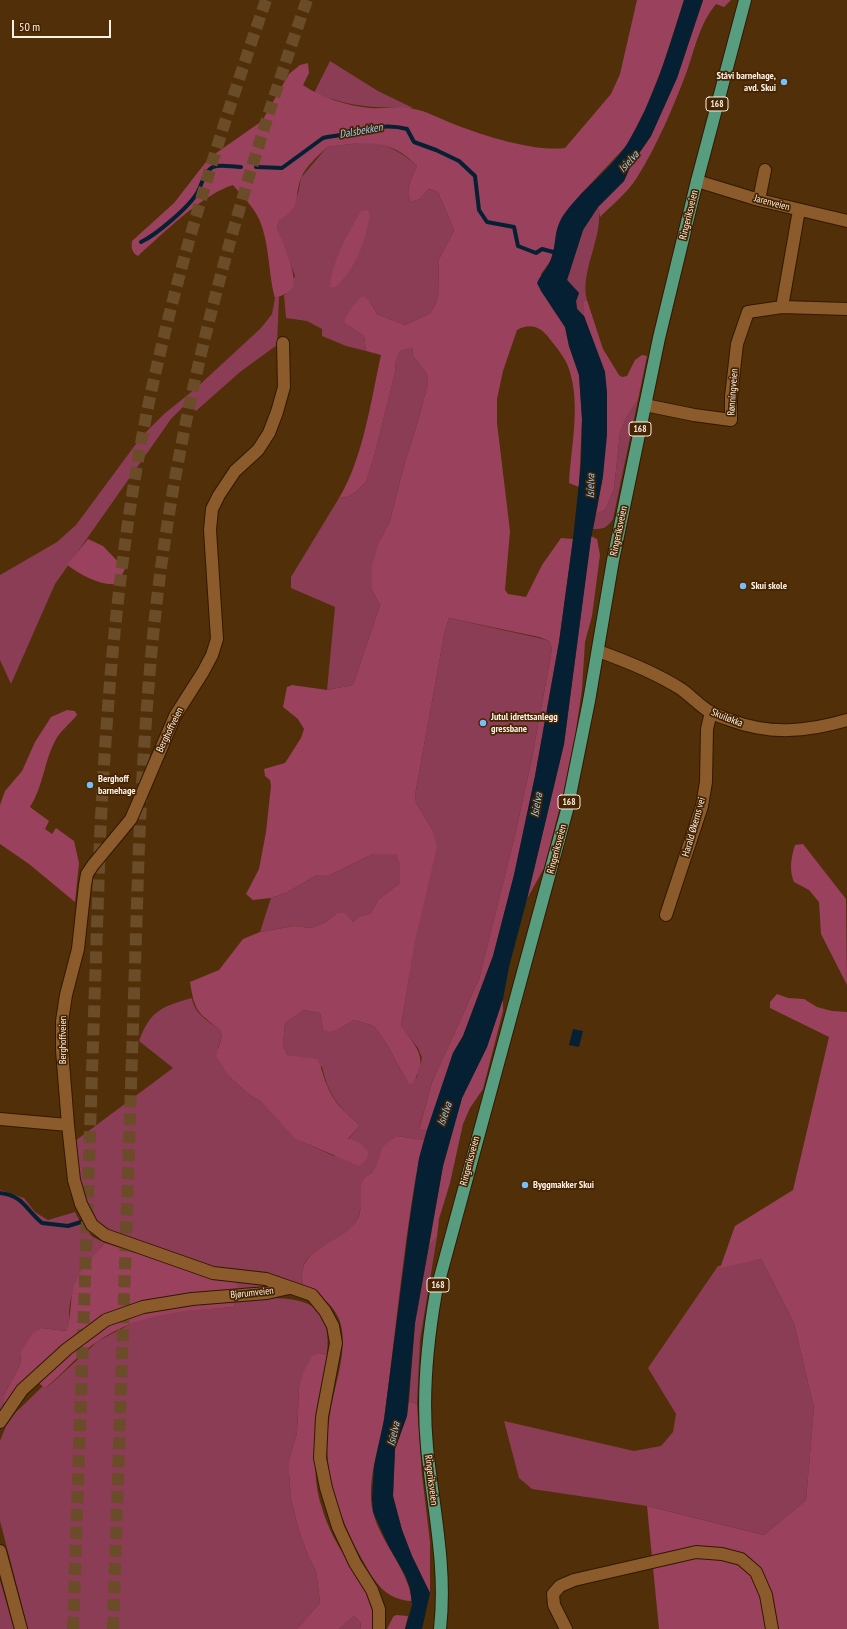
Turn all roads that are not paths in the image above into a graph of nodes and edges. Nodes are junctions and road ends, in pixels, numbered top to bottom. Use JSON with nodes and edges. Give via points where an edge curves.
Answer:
{"nodes":[{"id":1,"x":745,"y":0,"type":"edge"},
{"id":2,"x":765,"y":170,"type":"dead end"},
{"id":3,"x":697,"y":181,"type":"junction"},
{"id":4,"x":759,"y":200,"type":"junction"},
{"id":5,"x":798,"y":210,"type":"junction"},
{"id":6,"x":847,"y":221,"type":"edge"},
{"id":7,"x":782,"y":307,"type":"junction"},
{"id":8,"x":847,"y":309,"type":"edge"},
{"id":9,"x":283,"y":343,"type":"dead end"},
{"id":10,"x":645,"y":405,"type":"junction"},
{"id":11,"x":598,"y":651,"type":"junction"},
{"id":12,"x":711,"y":712,"type":"junction"},
{"id":13,"x":847,"y":720,"type":"edge"},
{"id":14,"x":666,"y":915,"type":"dead end"},
{"id":15,"x":0,"y":1119,"type":"edge"},
{"id":16,"x":68,"y":1125,"type":"junction"},
{"id":17,"x":289,"y":1288,"type":"junction"},
{"id":18,"x":0,"y":1422,"type":"edge"},
{"id":19,"x":0,"y":1551,"type":"edge"},
{"id":20,"x":21,"y":1629,"type":"edge"},
{"id":21,"x":379,"y":1629,"type":"edge"},
{"id":22,"x":440,"y":1629,"type":"edge"},
{"id":23,"x":566,"y":1629,"type":"edge"},
{"id":24,"x":772,"y":1629,"type":"edge"}],
"edges":[{"from":1,"to":3,"type":"main road","name":"Ringeriksveien","number":"168"},
{"from":2,"to":4,"type":"street"},
{"from":3,"to":4,"type":"street","name":"Jarenveien"},
{"from":3,"to":10,"type":"main road","name":"Ringeriksveien","number":"168"},
{"from":4,"to":5,"type":"street","name":"Jarenveien"},
{"from":5,"to":6,"type":"street","name":"Jarenveien"},
{"from":5,"to":7,"type":"street"},
{"from":7,"to":8,"type":"street","name":"Rønningveien"},
{"from":7,"to":10,"type":"street","name":"Rønningveien","via":[[748,312],[737,344],[731,420]]},
{"from":9,"to":16,"type":"street","name":"Berghoffveien","via":[[284,387],[269,433],[258,450],[235,470],[212,509],[210,530],[217,639],[212,655],[175,716],[131,818],[87,874],[78,948],[62,1021]]},
{"from":10,"to":11,"type":"main road","name":"Ringeriksveien","number":"168","via":[[613,560]]},
{"from":11,"to":12,"type":"street","name":"Skuiløkka","via":[[681,689]]},
{"from":11,"to":22,"type":"main road","name":"Ringeriksveien","number":"168","via":[[567,810],[452,1230],[431,1318],[425,1407],[427,1447],[441,1556]]},
{"from":12,"to":13,"type":"street","name":"Skuiløkka","via":[[746,726],[766,730],[802,731]]},
{"from":12,"to":14,"type":"street","name":"Harald Økerns vei","via":[[707,729],[706,782],[702,806]]},
{"from":15,"to":16,"type":"street"},
{"from":16,"to":17,"type":"street","name":"Berghoffveien","via":[[74,1180],[81,1204],[92,1224],[105,1234],[213,1273],[266,1279]]},
{"from":17,"to":18,"type":"street","name":"Bjørumveien","via":[[267,1293],[192,1299],[143,1307],[106,1320],[22,1390]]},
{"from":17,"to":21,"type":"street","name":"Bjørumveien","via":[[312,1295],[333,1326],[336,1343],[322,1417],[320,1458],[338,1527],[355,1563],[372,1590],[379,1609]]},
{"from":19,"to":20,"type":"street"},
{"from":23,"to":24,"type":"street","via":[[554,1605],[553,1594],[560,1586],[574,1580],[696,1552],[722,1554],[741,1559],[756,1572],[766,1595]]}]}
